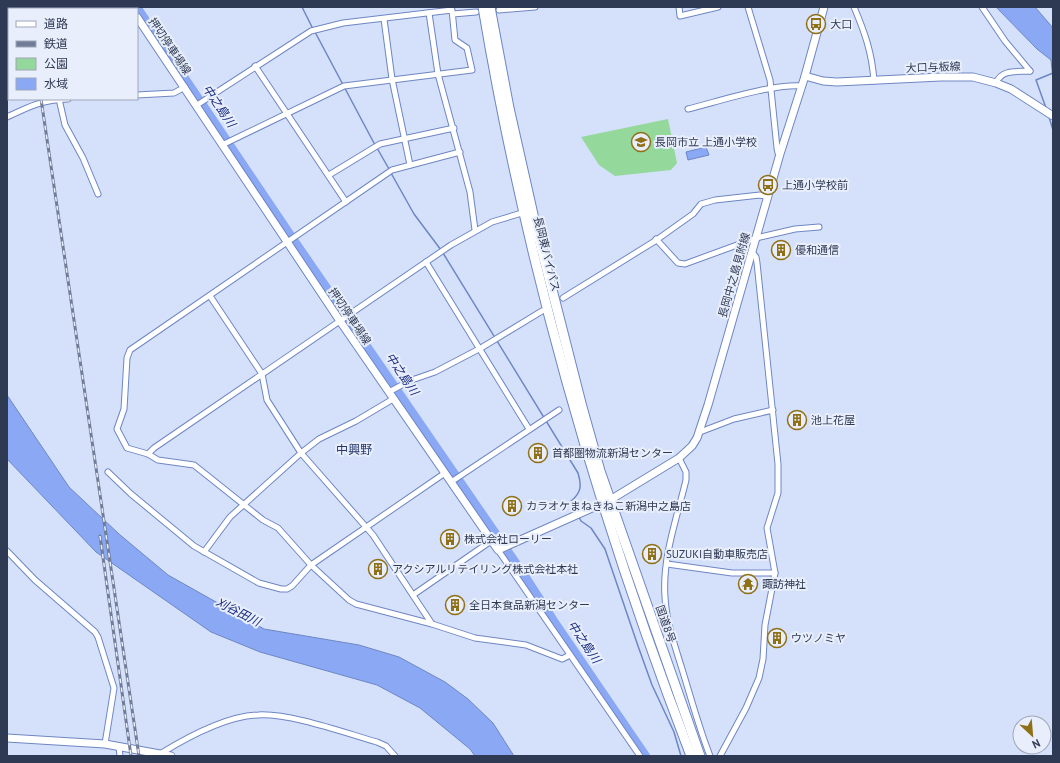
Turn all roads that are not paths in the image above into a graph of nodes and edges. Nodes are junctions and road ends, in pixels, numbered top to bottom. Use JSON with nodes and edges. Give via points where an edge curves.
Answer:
{"nodes":[{"id":1,"x":490,"y":7,"type":"edge"},
{"id":2,"x":535,"y":7,"type":"edge"},
{"id":3,"x":679,"y":7,"type":"edge"},
{"id":4,"x":718,"y":7,"type":"edge"},
{"id":5,"x":748,"y":7,"type":"edge"},
{"id":6,"x":824,"y":7,"type":"edge"},
{"id":7,"x":854,"y":7,"type":"edge"},
{"id":8,"x":982,"y":7,"type":"edge"},
{"id":9,"x":479,"y":10,"type":"edge"},
{"id":10,"x":499,"y":10,"type":"dead end"},
{"id":11,"x":429,"y":13,"type":"junction"},
{"id":12,"x":453,"y":14,"type":"junction"},
{"id":13,"x":138,"y":18,"type":"edge"},
{"id":14,"x":384,"y":19,"type":"junction"},
{"id":15,"x":255,"y":66,"type":"junction"},
{"id":16,"x":438,"y":74,"type":"junction"},
{"id":17,"x":805,"y":76,"type":"junction"},
{"id":18,"x":392,"y":79,"type":"junction"},
{"id":19,"x":874,"y":81,"type":"junction"},
{"id":20,"x":996,"y":83,"type":"junction"},
{"id":21,"x":802,"y":86,"type":"junction"},
{"id":22,"x":185,"y":88,"type":"junction"},
{"id":23,"x":772,"y":89,"type":"junction"},
{"id":24,"x":138,"y":95,"type":"edge"},
{"id":25,"x":59,"y":100,"type":"edge"},
{"id":26,"x":197,"y":105,"type":"junction"},
{"id":27,"x":688,"y":109,"type":"dead end"},
{"id":28,"x":288,"y":114,"type":"junction"},
{"id":29,"x":1053,"y":116,"type":"edge"},
{"id":30,"x":7,"y":117,"type":"edge"},
{"id":31,"x":454,"y":128,"type":"junction"},
{"id":32,"x":404,"y":138,"type":"junction"},
{"id":33,"x":222,"y":145,"type":"junction"},
{"id":34,"x":460,"y":152,"type":"junction"},
{"id":35,"x":780,"y":154,"type":"junction"},
{"id":36,"x":410,"y":165,"type":"junction"},
{"id":37,"x":329,"y":175,"type":"junction"},
{"id":38,"x":98,"y":194,"type":"dead end"},
{"id":39,"x":768,"y":197,"type":"junction"},
{"id":40,"x":346,"y":202,"type":"junction"},
{"id":41,"x":525,"y":212,"type":"junction"},
{"id":42,"x":819,"y":227,"type":"dead end"},
{"id":43,"x":475,"y":230,"type":"junction"},
{"id":44,"x":756,"y":238,"type":"junction"},
{"id":45,"x":656,"y":239,"type":"junction"},
{"id":46,"x":288,"y":242,"type":"junction"},
{"id":47,"x":752,"y":252,"type":"junction"},
{"id":48,"x":426,"y":262,"type":"junction"},
{"id":49,"x":210,"y":296,"type":"junction"},
{"id":50,"x":563,"y":298,"type":"dead end"},
{"id":51,"x":542,"y":312,"type":"dead end"},
{"id":52,"x":344,"y":318,"type":"junction"},
{"id":53,"x":481,"y":348,"type":"junction"},
{"id":54,"x":262,"y":374,"type":"junction"},
{"id":55,"x":391,"y":396,"type":"junction"},
{"id":56,"x":559,"y":410,"type":"dead end"},
{"id":57,"x":773,"y":410,"type":"junction"},
{"id":58,"x":529,"y":429,"type":"junction"},
{"id":59,"x":700,"y":432,"type":"junction"},
{"id":60,"x":301,"y":453,"type":"junction"},
{"id":61,"x":148,"y":454,"type":"junction"},
{"id":62,"x":679,"y":458,"type":"junction"},
{"id":63,"x":108,"y":472,"type":"dead end"},
{"id":64,"x":445,"y":473,"type":"junction"},
{"id":65,"x":451,"y":482,"type":"junction"},
{"id":66,"x":606,"y":501,"type":"junction"},
{"id":67,"x":244,"y":505,"type":"junction"},
{"id":68,"x":366,"y":528,"type":"junction"},
{"id":69,"x":491,"y":541,"type":"junction"},
{"id":70,"x":498,"y":550,"type":"junction"},
{"id":71,"x":7,"y":551,"type":"edge"},
{"id":72,"x":204,"y":552,"type":"junction"},
{"id":73,"x":667,"y":564,"type":"junction"},
{"id":74,"x":311,"y":565,"type":"junction"},
{"id":75,"x":775,"y":573,"type":"junction"},
{"id":76,"x":413,"y":595,"type":"junction"},
{"id":77,"x":432,"y":624,"type":"junction"},
{"id":78,"x":570,"y":655,"type":"junction"},
{"id":79,"x":689,"y":693,"type":"junction"},
{"id":80,"x":678,"y":697,"type":"junction"},
{"id":81,"x":7,"y":738,"type":"edge"},
{"id":82,"x":105,"y":744,"type":"junction"},
{"id":83,"x":119,"y":747,"type":"junction"},
{"id":84,"x":159,"y":754,"type":"junction"},
{"id":85,"x":120,"y":756,"type":"edge"},
{"id":86,"x":171,"y":756,"type":"edge"},
{"id":87,"x":395,"y":756,"type":"edge"},
{"id":88,"x":640,"y":756,"type":"edge"},
{"id":89,"x":692,"y":756,"type":"edge"},
{"id":90,"x":700,"y":756,"type":"edge"},
{"id":91,"x":710,"y":756,"type":"edge"},
{"id":92,"x":720,"y":756,"type":"edge"}],
"edges":[{"from":1,"to":66,"type":"highway","name":"長岡東バイパス","via":[[534,219]]},
{"from":2,"to":10,"type":"street"},
{"from":3,"to":4,"type":"street","via":[[680,16]]},
{"from":5,"to":23,"type":"street"},
{"from":6,"to":17,"type":"main road","name":"長岡中之島見附線"},
{"from":7,"to":19,"type":"street","via":[[868,42],[873,61]]},
{"from":8,"to":20,"type":"street","via":[[1005,42],[1030,71],[1006,73],[999,77]]},
{"from":9,"to":12,"type":"street"},
{"from":9,"to":41,"type":"highway","name":"長岡東バイパス"},
{"from":11,"to":12,"type":"street","via":[[452,10]]},
{"from":11,"to":14,"type":"street"},
{"from":11,"to":16,"type":"street"},
{"from":12,"to":16,"type":"street","via":[[455,40],[467,48],[472,70]]},
{"from":13,"to":22,"type":"main road","name":"押切停車場線"},
{"from":14,"to":15,"type":"street","via":[[343,23],[316,29]]},
{"from":14,"to":18,"type":"street"},
{"from":15,"to":26,"type":"street"},
{"from":15,"to":28,"type":"street"},
{"from":16,"to":18,"type":"street"},
{"from":16,"to":31,"type":"street"},
{"from":17,"to":19,"type":"main road","name":"大口与板線","via":[[823,81]]},
{"from":17,"to":21,"type":"main road","name":"長岡中之島見附線"},
{"from":18,"to":28,"type":"street","via":[[344,86]]},
{"from":18,"to":32,"type":"street"},
{"from":19,"to":20,"type":"main road","name":"大口与板線","via":[[958,76]]},
{"from":20,"to":29,"type":"main road","name":"大口与板線","via":[[1019,94]]},
{"from":21,"to":23,"type":"street"},
{"from":21,"to":35,"type":"main road","name":"長岡中之島見附線"},
{"from":22,"to":24,"type":"street","via":[[174,93]]},
{"from":22,"to":26,"type":"main road","name":"押切停車場線"},
{"from":23,"to":27,"type":"street"},
{"from":23,"to":35,"type":"street","via":[[777,148]]},
{"from":25,"to":30,"type":"street","via":[[29,106]]},
{"from":25,"to":38,"type":"street","via":[[65,125],[83,158]]},
{"from":26,"to":33,"type":"main road","name":"押切停車場線"},
{"from":28,"to":33,"type":"street"},
{"from":28,"to":37,"type":"street"},
{"from":31,"to":32,"type":"street"},
{"from":31,"to":34,"type":"street"},
{"from":32,"to":36,"type":"street"},
{"from":32,"to":37,"type":"street","via":[[376,146]]},
{"from":33,"to":46,"type":"main road","name":"押切停車場線"},
{"from":34,"to":36,"type":"street"},
{"from":34,"to":43,"type":"street","via":[[470,192]]},
{"from":35,"to":39,"type":"main road","name":"長岡中之島見附線"},
{"from":36,"to":40,"type":"street","via":[[392,170]]},
{"from":37,"to":40,"type":"street"},
{"from":39,"to":44,"type":"main road","name":"長岡中之島見附線"},
{"from":39,"to":45,"type":"street","via":[[760,195],[700,204],[693,214]]},
{"from":40,"to":46,"type":"street"},
{"from":41,"to":43,"type":"street"},
{"from":41,"to":66,"type":"highway","name":"長岡東バイパス","via":[[571,396]]},
{"from":42,"to":44,"type":"street","via":[[795,229]]},
{"from":43,"to":48,"type":"street"},
{"from":44,"to":45,"type":"street","via":[[681,265]]},
{"from":44,"to":47,"type":"main road","name":"長岡中之島見附線"},
{"from":45,"to":50,"type":"street"},
{"from":46,"to":49,"type":"street"},
{"from":46,"to":52,"type":"main road","name":"押切停車場線"},
{"from":47,"to":57,"type":"street","via":[[757,263]]},
{"from":47,"to":59,"type":"main road","name":"長岡中之島見附線"},
{"from":48,"to":52,"type":"street"},
{"from":48,"to":53,"type":"street"},
{"from":49,"to":54,"type":"street"},
{"from":49,"to":61,"type":"street","via":[[128,353],[124,409],[117,429],[127,448]]},
{"from":51,"to":53,"type":"street"},
{"from":52,"to":54,"type":"street"},
{"from":52,"to":55,"type":"main road","name":"押切停車場線"},
{"from":53,"to":55,"type":"street","via":[[435,372],[409,381]]},
{"from":53,"to":58,"type":"street"},
{"from":54,"to":60,"type":"street","via":[[267,400]]},
{"from":54,"to":61,"type":"street"},
{"from":55,"to":60,"type":"street","via":[[356,421],[319,439]]},
{"from":55,"to":64,"type":"main road","name":"押切停車場線"},
{"from":56,"to":58,"type":"street"},
{"from":57,"to":59,"type":"street","via":[[734,419]]},
{"from":57,"to":75,"type":"street","via":[[779,488],[767,528]]},
{"from":58,"to":65,"type":"street"},
{"from":59,"to":62,"type":"main road","name":"長岡中之島見附線","via":[[692,446]]},
{"from":60,"to":67,"type":"street"},
{"from":60,"to":68,"type":"street"},
{"from":61,"to":67,"type":"street","via":[[158,460],[194,465]]},
{"from":62,"to":66,"type":"main road","name":"長岡中之島見附線"},
{"from":62,"to":73,"type":"street","via":[[686,472],[686,480]]},
{"from":63,"to":72,"type":"street"},
{"from":64,"to":65,"type":"main road","name":"押切停車場線"},
{"from":64,"to":68,"type":"street"},
{"from":65,"to":69,"type":"main road","name":"押切停車場線"},
{"from":66,"to":70,"type":"main road"},
{"from":66,"to":80,"type":"highway","name":"国道8号"},
{"from":66,"to":89,"type":"highway","name":"国道8号","via":[[671,702]]},
{"from":67,"to":72,"type":"street","via":[[230,517]]},
{"from":67,"to":74,"type":"street","via":[[278,528]]},
{"from":68,"to":74,"type":"street"},
{"from":68,"to":76,"type":"street"},
{"from":69,"to":70,"type":"main road","name":"押切停車場線"},
{"from":69,"to":76,"type":"street"},
{"from":70,"to":78,"type":"street"},
{"from":71,"to":82,"type":"street","via":[[98,637],[114,688]]},
{"from":72,"to":74,"type":"street","via":[[259,583],[273,588],[292,586]]},
{"from":73,"to":75,"type":"street","via":[[732,573]]},
{"from":73,"to":79,"type":"street","via":[[664,596],[666,612]]},
{"from":74,"to":77,"type":"street","via":[[356,604]]},
{"from":75,"to":92,"type":"street","via":[[759,678]]},
{"from":76,"to":77,"type":"street"},
{"from":77,"to":78,"type":"street","via":[[475,638],[526,645],[562,659]]},
{"from":78,"to":88,"type":"street"},
{"from":79,"to":80,"type":"street"},
{"from":79,"to":91,"type":"street"},
{"from":80,"to":90,"type":"highway","name":"国道8号"},
{"from":81,"to":82,"type":"main road"},
{"from":82,"to":83,"type":"main road"},
{"from":83,"to":84,"type":"main road"},
{"from":83,"to":85,"type":"street"},
{"from":84,"to":86,"type":"main road"},
{"from":84,"to":87,"type":"street","via":[[221,724],[260,714],[299,721],[377,742],[386,746]]}]}
